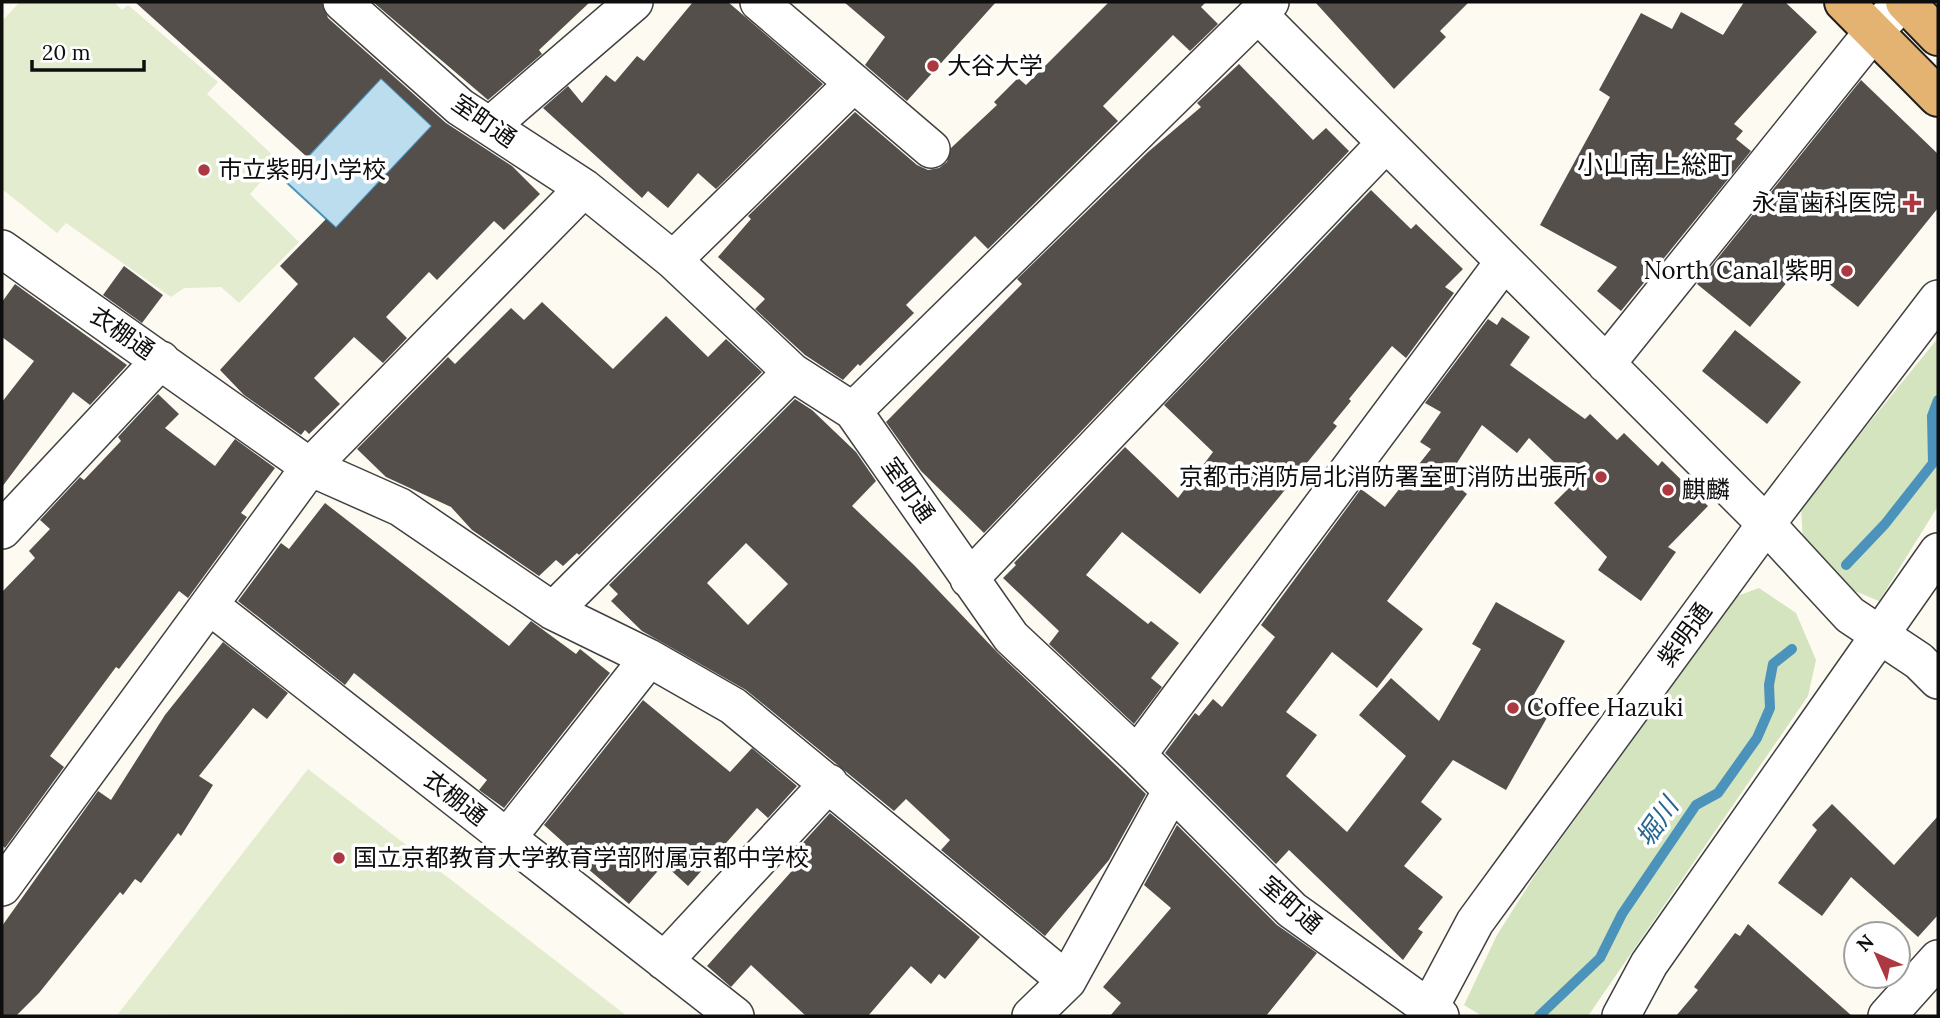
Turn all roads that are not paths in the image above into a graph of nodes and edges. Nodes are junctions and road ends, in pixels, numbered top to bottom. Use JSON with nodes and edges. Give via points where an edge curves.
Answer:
{"nodes":[{"id":1,"x":342,"y":2,"type":"edge"},
{"id":2,"x":634,"y":2,"type":"edge"},
{"id":3,"x":759,"y":2,"type":"edge"},
{"id":4,"x":1844,"y":2,"type":"edge"},
{"id":5,"x":1904,"y":2,"type":"edge"},
{"id":6,"x":1264,"y":8,"type":"edge"},
{"id":7,"x":1874,"y":32,"type":"junction"},
{"id":8,"x":1938,"y":36,"type":"edge"},
{"id":9,"x":854,"y":83,"type":"junction"},
{"id":10,"x":1938,"y":97,"type":"edge"},
{"id":11,"x":490,"y":127,"type":"junction"},
{"id":12,"x":1386,"y":143,"type":"junction"},
{"id":13,"x":931,"y":149,"type":"dead end"},
{"id":14,"x":584,"y":188,"type":"junction"},
{"id":15,"x":2,"y":250,"type":"edge"},
{"id":16,"x":673,"y":260,"type":"junction"},
{"id":17,"x":1504,"y":262,"type":"junction"},
{"id":18,"x":1938,"y":299,"type":"edge"},
{"id":19,"x":161,"y":360,"type":"junction"},
{"id":20,"x":1606,"y":364,"type":"junction"},
{"id":21,"x":792,"y":372,"type":"junction"},
{"id":22,"x":853,"y":411,"type":"junction"},
{"id":23,"x":310,"y":467,"type":"junction"},
{"id":24,"x":1766,"y":524,"type":"junction"},
{"id":25,"x":2,"y":530,"type":"edge"},
{"id":26,"x":1938,"y":552,"type":"edge"},
{"id":27,"x":969,"y":579,"type":"junction"},
{"id":28,"x":209,"y":605,"type":"junction"},
{"id":29,"x":553,"y":611,"type":"junction"},
{"id":30,"x":1881,"y":636,"type":"junction"},
{"id":31,"x":649,"y":658,"type":"junction"},
{"id":32,"x":1938,"y":680,"type":"edge"},
{"id":33,"x":1138,"y":755,"type":"junction"},
{"id":34,"x":829,"y":783,"type":"junction"},
{"id":35,"x":1171,"y":792,"type":"junction"},
{"id":36,"x":507,"y":838,"type":"junction"},
{"id":37,"x":2,"y":887,"type":"edge"},
{"id":38,"x":1938,"y":959,"type":"edge"},
{"id":39,"x":664,"y":961,"type":"junction"},
{"id":40,"x":1067,"y":981,"type":"junction"},
{"id":41,"x":1431,"y":1014,"type":"edge"},
{"id":42,"x":735,"y":1016,"type":"edge"},
{"id":43,"x":1031,"y":1016,"type":"edge"},
{"id":44,"x":1621,"y":1016,"type":"edge"},
{"id":45,"x":1887,"y":1016,"type":"edge"}],
"edges":[{"from":1,"to":11,"type":"street","name":"室町通","via":[[460,107]]},
{"from":2,"to":11,"type":"street"},
{"from":3,"to":9,"type":"street"},
{"from":4,"to":7,"type":"highway"},
{"from":5,"to":7,"type":"street"},
{"from":5,"to":8,"type":"highway"},
{"from":6,"to":12,"type":"street"},
{"from":6,"to":22,"type":"street"},
{"from":7,"to":10,"type":"highway"},
{"from":7,"to":20,"type":"street"},
{"from":9,"to":13,"type":"street"},
{"from":9,"to":16,"type":"street"},
{"from":11,"to":14,"type":"street","name":"室町通"},
{"from":12,"to":17,"type":"street"},
{"from":12,"to":27,"type":"street"},
{"from":14,"to":16,"type":"street","name":"室町通"},
{"from":14,"to":23,"type":"street"},
{"from":15,"to":19,"type":"street","name":"衣棚通"},
{"from":16,"to":21,"type":"street","name":"室町通"},
{"from":17,"to":20,"type":"street"},
{"from":17,"to":33,"type":"street"},
{"from":18,"to":24,"type":"street","name":"紫明通"},
{"from":19,"to":23,"type":"street","name":"衣棚通"},
{"from":19,"to":25,"type":"street"},
{"from":20,"to":24,"type":"street"},
{"from":21,"to":22,"type":"street","name":"室町通"},
{"from":21,"to":29,"type":"street"},
{"from":22,"to":27,"type":"street","name":"室町通"},
{"from":23,"to":28,"type":"street"},
{"from":23,"to":29,"type":"street","name":"衣棚通","via":[[400,508]]},
{"from":24,"to":30,"type":"street","via":[[1850,615]]},
{"from":24,"to":41,"type":"street","name":"紫明通","via":[[1475,922]]},
{"from":26,"to":30,"type":"street"},
{"from":27,"to":33,"type":"street","name":"室町通","via":[[1011,637]]},
{"from":28,"to":36,"type":"street","name":"衣棚通"},
{"from":28,"to":37,"type":"street"},
{"from":29,"to":31,"type":"street","name":"衣棚通"},
{"from":30,"to":32,"type":"street"},
{"from":30,"to":44,"type":"street","via":[[1649,964]]},
{"from":31,"to":34,"type":"street","name":"衣棚通","via":[[733,706]]},
{"from":31,"to":36,"type":"street"},
{"from":33,"to":35,"type":"street","name":"室町通"},
{"from":34,"to":39,"type":"street"},
{"from":34,"to":40,"type":"street","name":"衣棚通"},
{"from":35,"to":40,"type":"street"},
{"from":35,"to":41,"type":"street","name":"室町通","via":[[1292,910]]},
{"from":36,"to":39,"type":"street","name":"衣棚通"},
{"from":38,"to":45,"type":"street"},
{"from":39,"to":42,"type":"street","name":"衣棚通"},
{"from":40,"to":43,"type":"street"}]}
